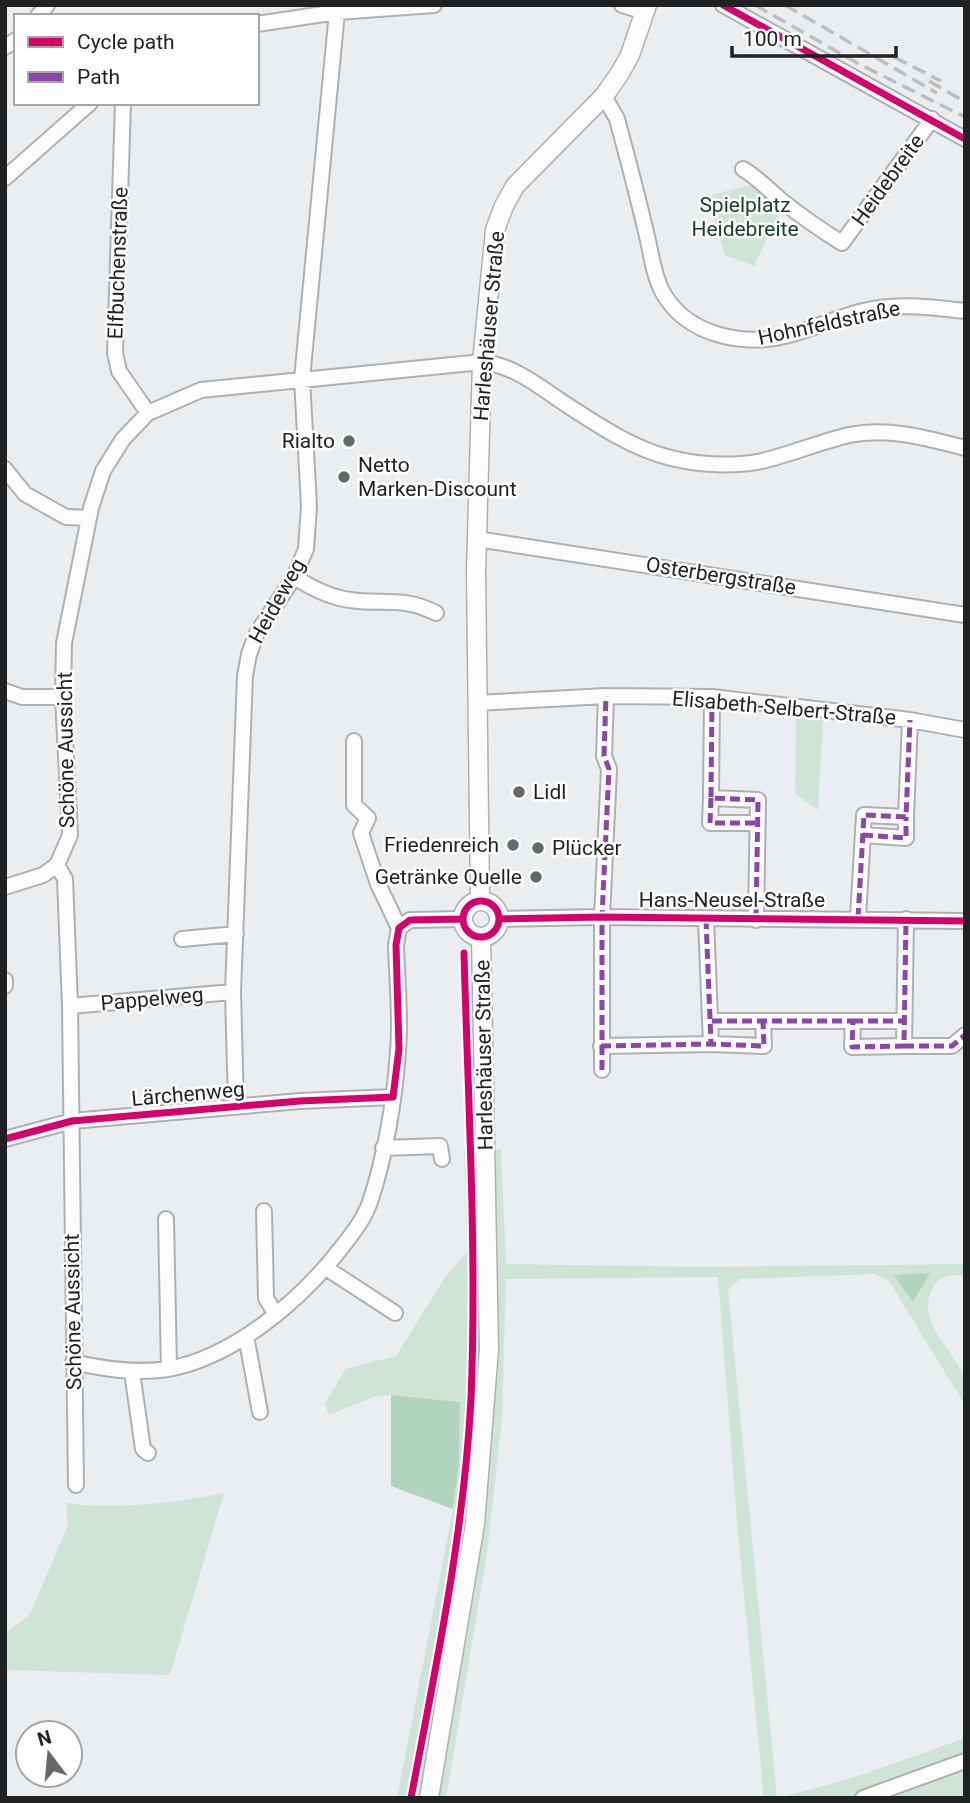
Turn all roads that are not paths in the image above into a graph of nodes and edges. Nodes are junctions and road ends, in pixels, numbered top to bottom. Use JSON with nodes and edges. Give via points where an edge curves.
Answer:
{"nodes":[{"id":1,"x":434,"y":5,"type":"edge"},
{"id":2,"x":622,"y":5,"type":"edge"},
{"id":3,"x":723,"y":5,"type":"edge"},
{"id":4,"x":336,"y":9,"type":"edge"},
{"id":5,"x":646,"y":9,"type":"edge"},
{"id":6,"x":259,"y":23,"type":"edge"},
{"id":7,"x":604,"y":96,"type":"junction"},
{"id":8,"x":88,"y":105,"type":"edge"},
{"id":9,"x":123,"y":105,"type":"edge"},
{"id":10,"x":932,"y":120,"type":"junction"},
{"id":11,"x":965,"y":139,"type":"edge"},
{"id":12,"x":743,"y":169,"type":"dead end"},
{"id":13,"x":5,"y":178,"type":"edge"},
{"id":14,"x":965,"y":311,"type":"edge"},
{"id":15,"x":482,"y":362,"type":"junction"},
{"id":16,"x":302,"y":379,"type":"junction"},
{"id":17,"x":148,"y":413,"type":"junction"},
{"id":18,"x":965,"y":448,"type":"edge"},
{"id":19,"x":5,"y":469,"type":"edge"},
{"id":20,"x":89,"y":518,"type":"junction"},
{"id":21,"x":477,"y":539,"type":"junction"},
{"id":22,"x":294,"y":577,"type":"junction"},
{"id":23,"x":436,"y":613,"type":"dead end"},
{"id":24,"x":965,"y":615,"type":"edge"},
{"id":25,"x":5,"y":691,"type":"edge"},
{"id":26,"x":606,"y":696,"type":"junction"},
{"id":27,"x":63,"y":697,"type":"junction"},
{"id":28,"x":712,"y":697,"type":"junction"},
{"id":29,"x":477,"y":702,"type":"junction"},
{"id":30,"x":909,"y":720,"type":"junction"},
{"id":31,"x":965,"y":730,"type":"edge"},
{"id":32,"x":354,"y":741,"type":"dead end"},
{"id":33,"x":711,"y":798,"type":"junction"},
{"id":34,"x":906,"y":817,"type":"junction"},
{"id":35,"x":757,"y":823,"type":"junction"},
{"id":36,"x":863,"y":835,"type":"junction"},
{"id":37,"x":57,"y":865,"type":"junction"},
{"id":38,"x":5,"y":887,"type":"edge"},
{"id":39,"x":481,"y":901,"type":"junction"},
{"id":40,"x":602,"y":916,"type":"junction"},
{"id":41,"x":858,"y":918,"type":"junction"},
{"id":42,"x":463,"y":919,"type":"junction"},
{"id":43,"x":499,"y":919,"type":"junction"},
{"id":44,"x":706,"y":919,"type":"junction"},
{"id":45,"x":906,"y":919,"type":"junction"},
{"id":46,"x":756,"y":920,"type":"junction"},
{"id":47,"x":965,"y":920,"type":"edge"},
{"id":48,"x":399,"y":928,"type":"junction"},
{"id":49,"x":236,"y":933,"type":"junction"},
{"id":50,"x":479,"y":937,"type":"junction"},
{"id":51,"x":182,"y":939,"type":"dead end"},
{"id":52,"x":5,"y":980,"type":"edge"},
{"id":53,"x":5,"y":986,"type":"edge"},
{"id":54,"x":233,"y":992,"type":"junction"},
{"id":55,"x":70,"y":1006,"type":"junction"},
{"id":56,"x":712,"y":1021,"type":"junction"},
{"id":57,"x":853,"y":1021,"type":"junction"},
{"id":58,"x":904,"y":1021,"type":"junction"},
{"id":59,"x":763,"y":1022,"type":"junction"},
{"id":60,"x":965,"y":1035,"type":"edge"},
{"id":61,"x":711,"y":1045,"type":"junction"},
{"id":62,"x":601,"y":1046,"type":"junction"},
{"id":63,"x":904,"y":1046,"type":"junction"},
{"id":64,"x":601,"y":1070,"type":"dead end"},
{"id":65,"x":393,"y":1097,"type":"junction"},
{"id":66,"x":236,"y":1107,"type":"junction"},
{"id":67,"x":72,"y":1121,"type":"junction"},
{"id":68,"x":5,"y":1139,"type":"edge"},
{"id":69,"x":383,"y":1148,"type":"junction"},
{"id":70,"x":442,"y":1159,"type":"dead end"},
{"id":71,"x":264,"y":1211,"type":"dead end"},
{"id":72,"x":166,"y":1219,"type":"dead end"},
{"id":73,"x":326,"y":1268,"type":"junction"},
{"id":74,"x":395,"y":1313,"type":"dead end"},
{"id":75,"x":276,"y":1315,"type":"junction"},
{"id":76,"x":246,"y":1336,"type":"junction"},
{"id":77,"x":73,"y":1362,"type":"junction"},
{"id":78,"x":169,"y":1369,"type":"junction"},
{"id":79,"x":132,"y":1372,"type":"junction"},
{"id":80,"x":260,"y":1412,"type":"dead end"},
{"id":81,"x":148,"y":1453,"type":"dead end"},
{"id":82,"x":76,"y":1485,"type":"dead end"},
{"id":83,"x":965,"y":1761,"type":"edge"},
{"id":84,"x":429,"y":1798,"type":"edge"},
{"id":85,"x":863,"y":1798,"type":"edge"}],
"edges":[{"from":1,"to":4,"type":"street"},
{"from":2,"to":5,"type":"street"},
{"from":3,"to":10,"type":"street"},
{"from":4,"to":6,"type":"street"},
{"from":4,"to":16,"type":"street","name":"Heideweg"},
{"from":5,"to":7,"type":"main road","name":"Harleshäuser Straße","via":[[630,55]]},
{"from":7,"to":14,"type":"street","name":"Hohnfeldstraße","via":[[617,118],[663,292],[682,318],[712,334],[769,340],[881,308]]},
{"from":7,"to":15,"type":"main road","name":"Harleshäuser Straße","via":[[515,186],[504,206],[495,230]]},
{"from":8,"to":13,"type":"street"},
{"from":9,"to":17,"type":"street","name":"Elfbuchenstraße","via":[[115,353],[119,371]]},
{"from":10,"to":11,"type":"street"},
{"from":10,"to":12,"type":"street","name":"Heidebreite","via":[[842,243]]},
{"from":15,"to":16,"type":"street","name":"Schöne Aussicht"},
{"from":15,"to":18,"type":"street","via":[[498,364],[532,382],[619,438],[671,458],[739,464],[850,435],[880,433],[916,435]]},
{"from":15,"to":21,"type":"main road","name":"Harleshäuser Straße"},
{"from":16,"to":17,"type":"street","name":"Schöne Aussicht","via":[[201,390]]},
{"from":16,"to":22,"type":"street","name":"Heideweg","via":[[309,506],[306,549]]},
{"from":17,"to":20,"type":"street","name":"Schöne Aussicht","via":[[123,439],[103,471]]},
{"from":19,"to":20,"type":"street","via":[[26,494],[66,517]]},
{"from":20,"to":27,"type":"street","name":"Schöne Aussicht","via":[[64,643]]},
{"from":21,"to":24,"type":"street","name":"Osterbergstraße"},
{"from":21,"to":29,"type":"main road","name":"Harleshäuser Straße"},
{"from":22,"to":23,"type":"street","via":[[335,596],[400,601]]},
{"from":22,"to":49,"type":"street","name":"Heideweg","via":[[257,633],[245,676]]},
{"from":25,"to":27,"type":"street","via":[[22,697]]},
{"from":26,"to":28,"type":"street","name":"Elisabeth-Selbert-Straße"},
{"from":26,"to":29,"type":"street","name":"Elisabeth-Selbert-Straße"},
{"from":26,"to":40,"type":"street","via":[[604,756],[609,769]]},
{"from":27,"to":37,"type":"street","name":"Schöne Aussicht","via":[[70,835]]},
{"from":28,"to":30,"type":"street","name":"Elisabeth-Selbert-Straße"},
{"from":28,"to":33,"type":"street"},
{"from":29,"to":39,"type":"main road","name":"Harleshäuser Straße"},
{"from":30,"to":31,"type":"street","name":"Elisabeth-Selbert-Straße"},
{"from":30,"to":34,"type":"street"},
{"from":32,"to":48,"type":"street","via":[[354,805],[368,818],[361,833]]},
{"from":33,"to":35,"type":"street","via":[[758,800]]},
{"from":33,"to":35,"type":"street","via":[[710,823]]},
{"from":34,"to":36,"type":"street","via":[[864,816]]},
{"from":34,"to":36,"type":"street","via":[[906,838]]},
{"from":35,"to":46,"type":"street"},
{"from":36,"to":41,"type":"street"},
{"from":37,"to":38,"type":"street","via":[[43,875]]},
{"from":37,"to":55,"type":"street","name":"Schöne Aussicht","via":[[65,879]]},
{"from":39,"to":42,"type":"main road","via":[[468,907]]},
{"from":39,"to":43,"type":"main road","via":[[493,906]]},
{"from":40,"to":43,"type":"street","name":"Hans-Neusel-Straße"},
{"from":40,"to":44,"type":"street","name":"Hans-Neusel-Straße"},
{"from":40,"to":62,"type":"street"},
{"from":41,"to":45,"type":"street","name":"Hans-Neusel-Straße"},
{"from":41,"to":46,"type":"street","name":"Hans-Neusel-Straße"},
{"from":42,"to":48,"type":"street","via":[[410,920]]},
{"from":42,"to":50,"type":"main road","via":[[468,932]]},
{"from":43,"to":50,"type":"main road","via":[[494,932]]},
{"from":44,"to":46,"type":"street","name":"Hans-Neusel-Straße"},
{"from":44,"to":56,"type":"street"},
{"from":45,"to":47,"type":"street","name":"Hans-Neusel-Straße"},
{"from":45,"to":58,"type":"street"},
{"from":48,"to":65,"type":"street"},
{"from":49,"to":51,"type":"street"},
{"from":49,"to":54,"type":"street","name":"Heideweg"},
{"from":50,"to":84,"type":"main road","name":"Harleshäuser Straße","via":[[489,1349],[475,1524]]},
{"from":52,"to":53,"type":"street"},
{"from":54,"to":55,"type":"street","name":"Pappelweg"},
{"from":54,"to":66,"type":"street","name":"Heideweg"},
{"from":55,"to":67,"type":"street","name":"Schöne Aussicht"},
{"from":56,"to":59,"type":"street"},
{"from":56,"to":61,"type":"street"},
{"from":57,"to":58,"type":"street"},
{"from":57,"to":59,"type":"street"},
{"from":57,"to":63,"type":"street","via":[[852,1047]]},
{"from":58,"to":63,"type":"street"},
{"from":59,"to":61,"type":"street","via":[[764,1046]]},
{"from":60,"to":63,"type":"street","via":[[952,1046]]},
{"from":61,"to":62,"type":"street"},
{"from":62,"to":64,"type":"street"},
{"from":65,"to":66,"type":"street","name":"Lärchenweg"},
{"from":65,"to":69,"type":"street"},
{"from":66,"to":67,"type":"street","name":"Lärchenweg"},
{"from":67,"to":68,"type":"street","name":"Lärchenweg"},
{"from":67,"to":77,"type":"street","name":"Schöne Aussicht"},
{"from":69,"to":70,"type":"street","via":[[440,1146]]},
{"from":69,"to":73,"type":"street","via":[[369,1204],[358,1227]]},
{"from":71,"to":75,"type":"street","via":[[266,1298]]},
{"from":72,"to":78,"type":"street"},
{"from":73,"to":74,"type":"street"},
{"from":73,"to":75,"type":"street"},
{"from":75,"to":76,"type":"street"},
{"from":76,"to":78,"type":"street"},
{"from":76,"to":80,"type":"street"},
{"from":77,"to":79,"type":"street"},
{"from":77,"to":82,"type":"street","name":"Schöne Aussicht"},
{"from":78,"to":79,"type":"street"},
{"from":79,"to":81,"type":"street","via":[[143,1449]]},
{"from":83,"to":85,"type":"street"}]}
